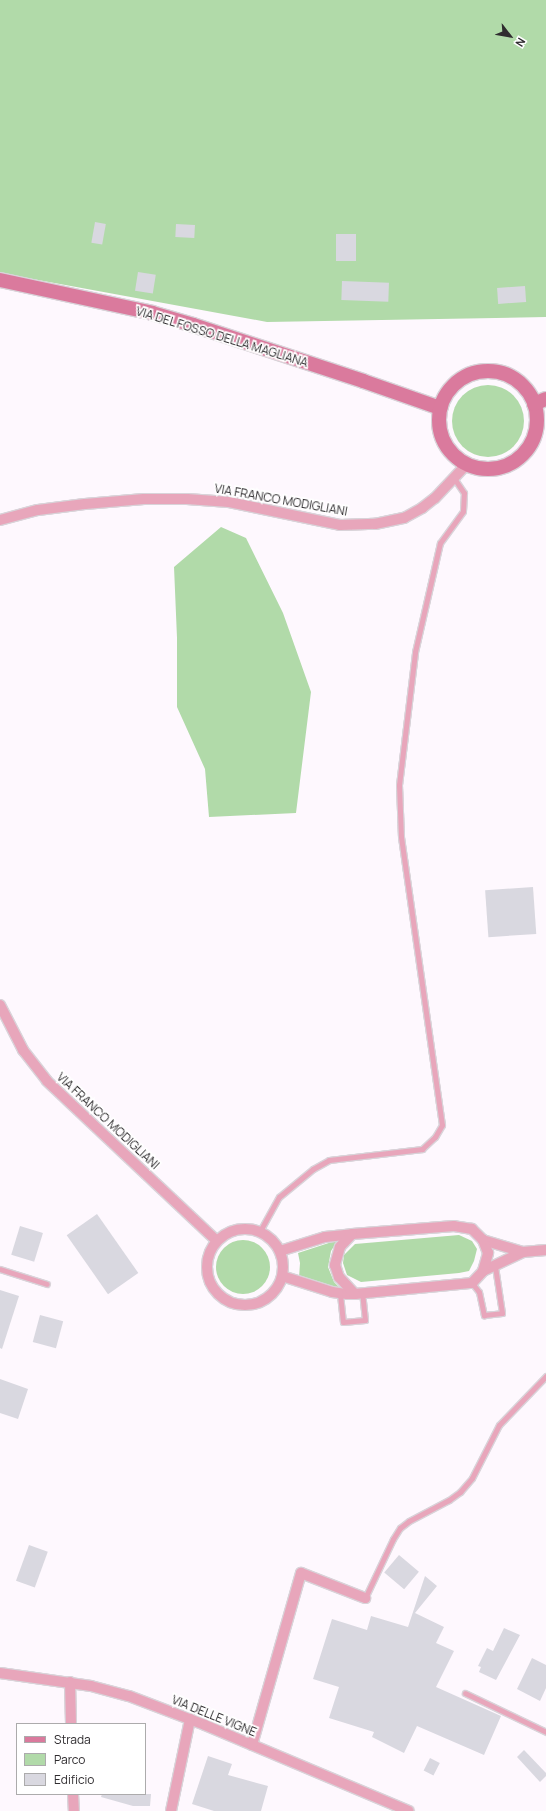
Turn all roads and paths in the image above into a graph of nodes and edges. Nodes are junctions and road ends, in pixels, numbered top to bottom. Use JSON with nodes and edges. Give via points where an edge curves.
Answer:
{"nodes":[{"id":1,"x":0,"y":280,"type":"edge"},
{"id":2,"x":540,"y":401,"type":"edge"},
{"id":3,"x":440,"y":408,"type":"junction"},
{"id":4,"x":466,"y":465,"type":"junction"},
{"id":5,"x":454,"y":478,"type":"junction"},
{"id":6,"x":0,"y":520,"type":"edge"},
{"id":7,"x":0,"y":1005,"type":"edge"},
{"id":8,"x":260,"y":1231,"type":"junction"},
{"id":9,"x":352,"y":1234,"type":"junction"},
{"id":10,"x":483,"y":1240,"type":"junction"},
{"id":11,"x":217,"y":1241,"type":"junction"},
{"id":12,"x":546,"y":1250,"type":"edge"},
{"id":13,"x":280,"y":1252,"type":"junction"},
{"id":14,"x":523,"y":1252,"type":"junction"},
{"id":15,"x":495,"y":1266,"type":"junction"},
{"id":16,"x":0,"y":1269,"type":"edge"},
{"id":17,"x":483,"y":1271,"type":"junction"},
{"id":18,"x":282,"y":1276,"type":"junction"},
{"id":19,"x":472,"y":1283,"type":"junction"},
{"id":20,"x":47,"y":1284,"type":"dead end"},
{"id":21,"x":358,"y":1293,"type":"junction"},
{"id":22,"x":340,"y":1294,"type":"junction"},
{"id":23,"x":546,"y":1376,"type":"edge"},
{"id":24,"x":365,"y":1598,"type":"joint"},
{"id":25,"x":0,"y":1673,"type":"edge"},
{"id":26,"x":70,"y":1682,"type":"junction"},
{"id":27,"x":465,"y":1692,"type":"dead end"},
{"id":28,"x":190,"y":1719,"type":"junction"},
{"id":29,"x":71,"y":1723,"type":"edge"},
{"id":30,"x":546,"y":1732,"type":"edge"},
{"id":31,"x":252,"y":1745,"type":"junction"},
{"id":32,"x":74,"y":1795,"type":"edge"},
{"id":33,"x":74,"y":1811,"type":"edge"},
{"id":34,"x":172,"y":1811,"type":"edge"},
{"id":35,"x":409,"y":1811,"type":"edge"}],
"edges":[{"from":1,"to":3,"type":"street","name":"VIA DEL FOSSO DELLA MAGLIANA","via":[[180,321]]},
{"from":2,"to":3,"type":"street","via":[[513,379],[497,372],[485,372],[469,375],[457,382],[447,392]]},
{"from":2,"to":4,"type":"street","via":[[534,439],[513,463],[497,469],[481,469]]},
{"from":3,"to":4,"type":"street","via":[[438,421],[443,443]]},
{"from":4,"to":5,"type":"street","name":"VIA FRANCO MODIGLIANI"},
{"from":5,"to":6,"type":"street","name":"VIA FRANCO MODIGLIANI","via":[[432,501],[412,514],[397,520],[365,525],[332,523],[223,502],[180,499],[120,501],[48,508]]},
{"from":5,"to":8,"type":"lane","via":[[464,493],[463,511],[440,543],[415,652],[399,785],[402,848],[442,1125],[435,1137],[422,1149],[329,1160],[313,1169],[279,1197]]},
{"from":7,"to":11,"type":"street","name":"VIA FRANCO MODIGLIANI","via":[[23,1050],[47,1081]]},
{"from":8,"to":11,"type":"street","via":[[239,1230]]},
{"from":8,"to":13,"type":"street","via":[[273,1241]]},
{"from":9,"to":10,"type":"street","via":[[454,1226],[472,1229]]},
{"from":9,"to":13,"type":"street","via":[[326,1237]]},
{"from":9,"to":21,"type":"street","via":[[340,1247],[335,1265],[339,1277]]},
{"from":10,"to":14,"type":"street"},
{"from":10,"to":17,"type":"street","via":[[488,1253]]},
{"from":11,"to":18,"type":"street","via":[[210,1251],[207,1270],[213,1288],[221,1297],[239,1304],[257,1303],[273,1292]]},
{"from":12,"to":14,"type":"street"},
{"from":13,"to":18,"type":"street"},
{"from":14,"to":15,"type":"street"},
{"from":15,"to":17,"type":"street"},
{"from":15,"to":19,"type":"lane","via":[[502,1313],[484,1315],[479,1292]]},
{"from":16,"to":20,"type":"lane"},
{"from":17,"to":19,"type":"street"},
{"from":18,"to":22,"type":"street"},
{"from":19,"to":21,"type":"street"},
{"from":21,"to":22,"type":"street"},
{"from":21,"to":22,"type":"lane","via":[[365,1320],[343,1322]]},
{"from":23,"to":24,"type":"lane","via":[[499,1425],[472,1478],[460,1492],[400,1528]]},
{"from":24,"to":31,"type":"street","via":[[301,1573]]},
{"from":25,"to":26,"type":"street","name":"VIA DELLE VIGNE"},
{"from":26,"to":28,"type":"street","name":"VIA DELLE VIGNE","via":[[111,1690]]},
{"from":26,"to":29,"type":"street"},
{"from":27,"to":30,"type":"lane"},
{"from":28,"to":31,"type":"street","name":"VIA DELLE VIGNE"},
{"from":28,"to":34,"type":"street"},
{"from":31,"to":35,"type":"street","name":"VIA DELLE VIGNE"},
{"from":32,"to":33,"type":"street"}]}
